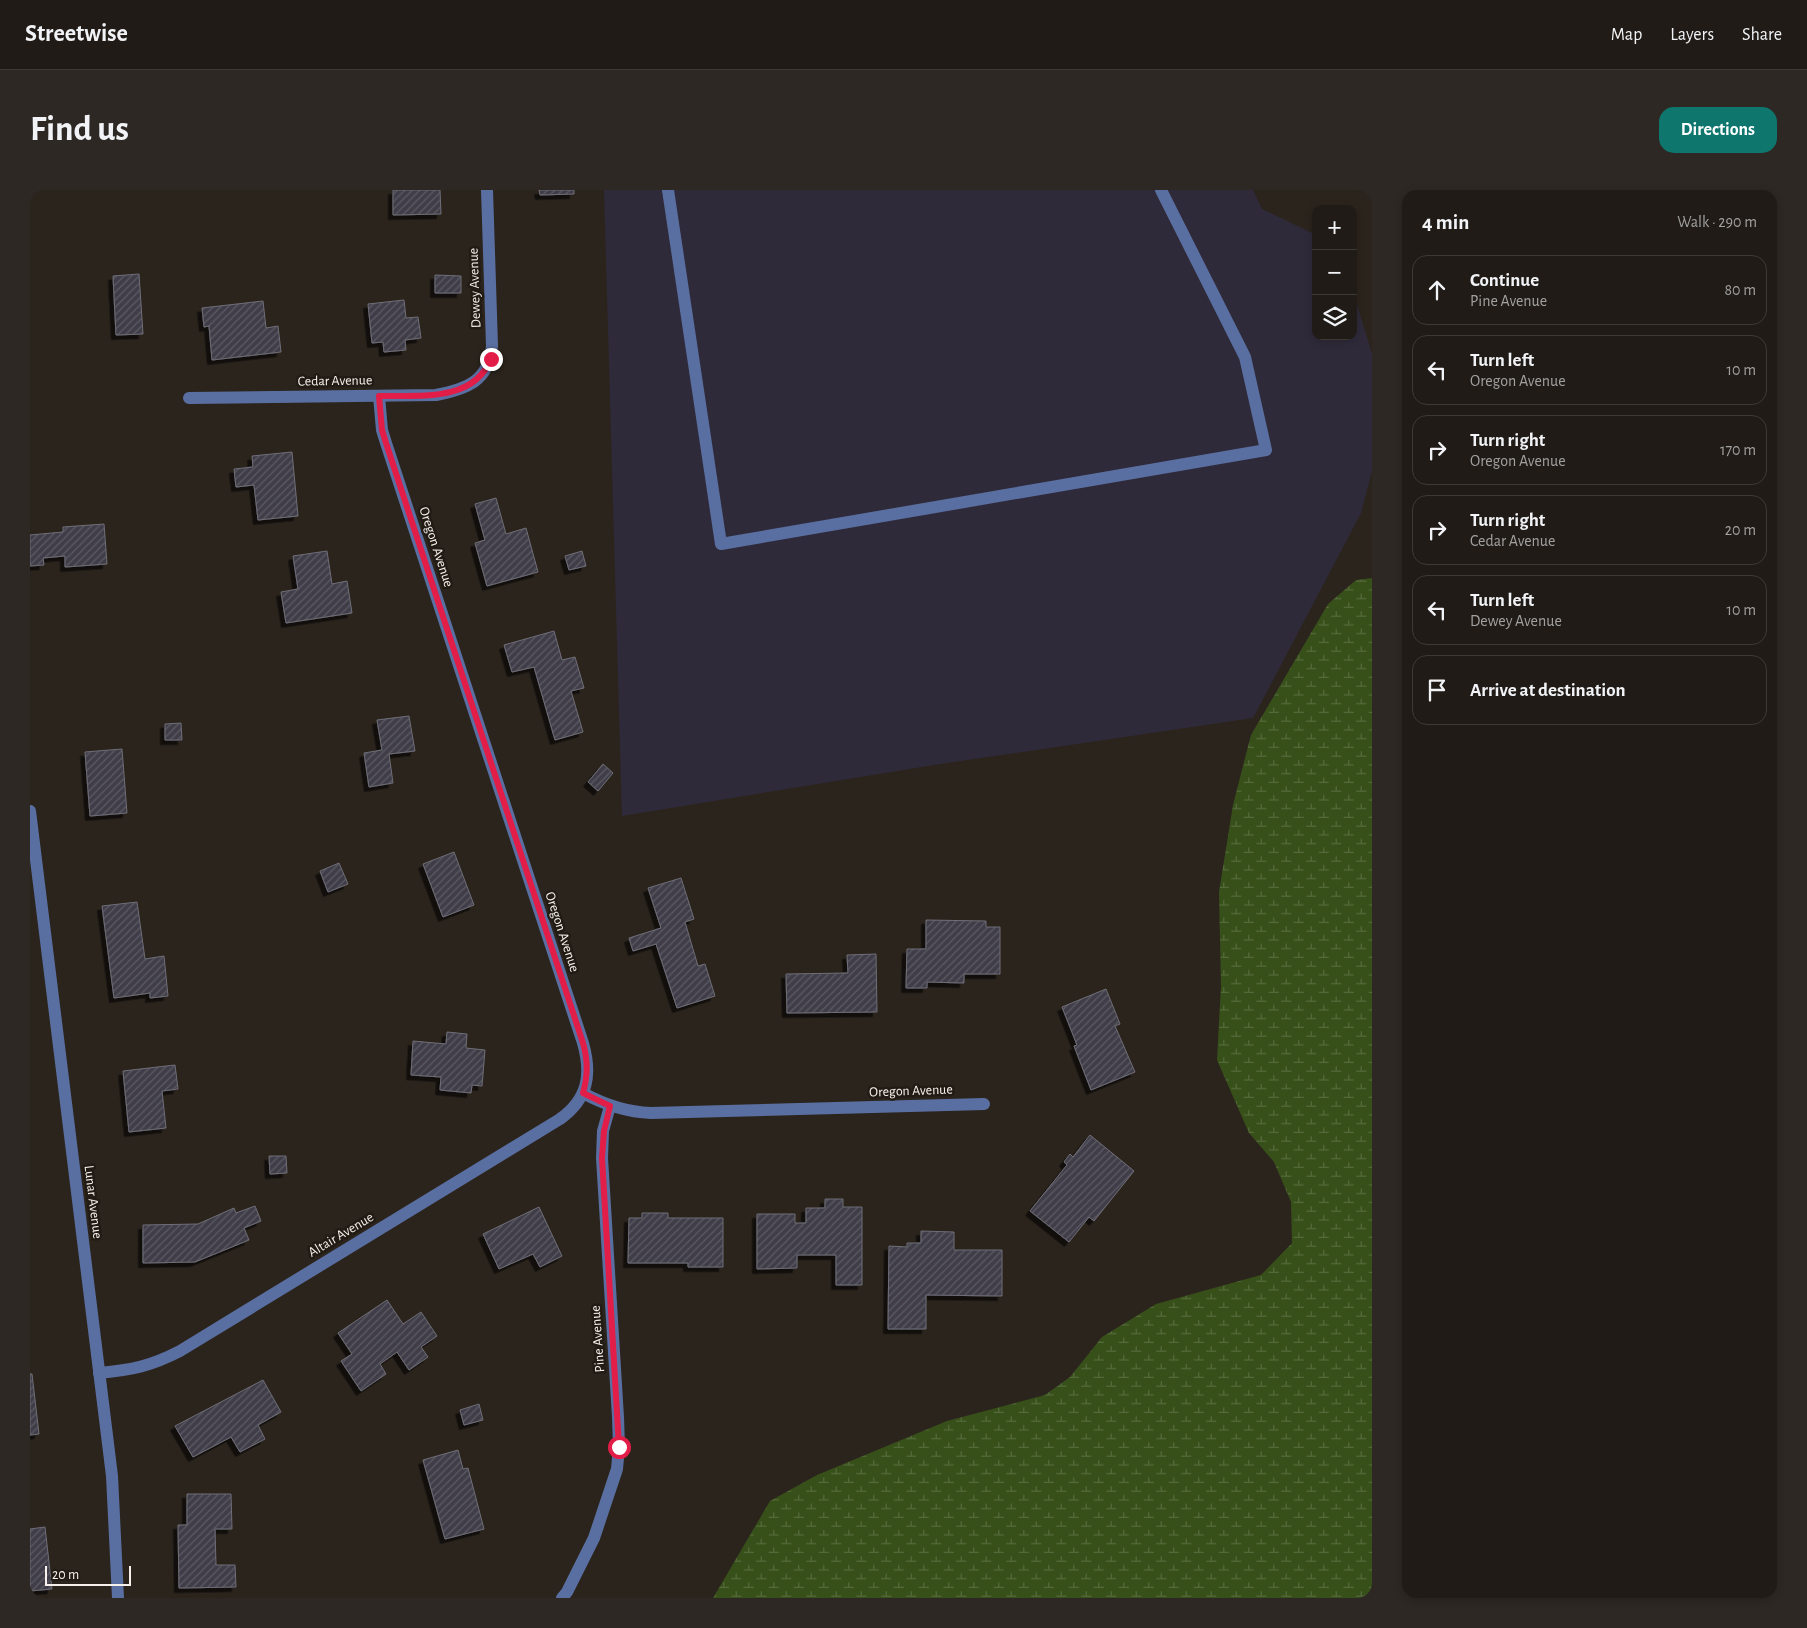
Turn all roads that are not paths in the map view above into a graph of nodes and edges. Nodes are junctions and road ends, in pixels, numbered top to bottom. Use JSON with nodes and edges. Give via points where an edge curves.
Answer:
{"nodes":[{"id":1,"x":487,"y":190,"type":"edge"},
{"id":2,"x":668,"y":190,"type":"edge"},
{"id":3,"x":1161,"y":190,"type":"edge"},
{"id":4,"x":477,"y":380,"type":"joint"},
{"id":5,"x":379,"y":396,"type":"junction"},
{"id":6,"x":189,"y":398,"type":"dead end"},
{"id":7,"x":30,"y":811,"type":"edge"},
{"id":8,"x":583,"y":1093,"type":"junction"},
{"id":9,"x":984,"y":1104,"type":"dead end"},
{"id":10,"x":610,"y":1106,"type":"junction"},
{"id":11,"x":99,"y":1373,"type":"junction"},
{"id":12,"x":118,"y":1598,"type":"edge"},
{"id":13,"x":562,"y":1598,"type":"edge"}],
"edges":[{"from":1,"to":4,"type":"street","name":"Dewey Avenue","via":[[492,346],[486,371]]},
{"from":2,"to":3,"type":"street","via":[[721,544],[1266,450],[1245,357]]},
{"from":4,"to":5,"type":"street","name":"Cedar Avenue","via":[[466,387],[436,395]]},
{"from":5,"to":6,"type":"street","name":"Cedar Avenue"},
{"from":5,"to":8,"type":"street","name":"Oregon Avenue","via":[[386,443],[583,1043],[588,1066]]},
{"from":7,"to":11,"type":"street","name":"Lunar Avenue"},
{"from":8,"to":10,"type":"street","name":"Oregon Avenue"},
{"from":8,"to":11,"type":"street","name":"Altair Avenue","via":[[574,1108],[560,1119],[180,1351],[141,1367]]},
{"from":9,"to":10,"type":"street","name":"Oregon Avenue","via":[[651,1113]]},
{"from":10,"to":13,"type":"street","name":"Pine Avenue","via":[[602,1158],[619,1447],[617,1469],[594,1538]]},
{"from":11,"to":12,"type":"street","name":"Lunar Avenue","via":[[112,1476]]}]}
